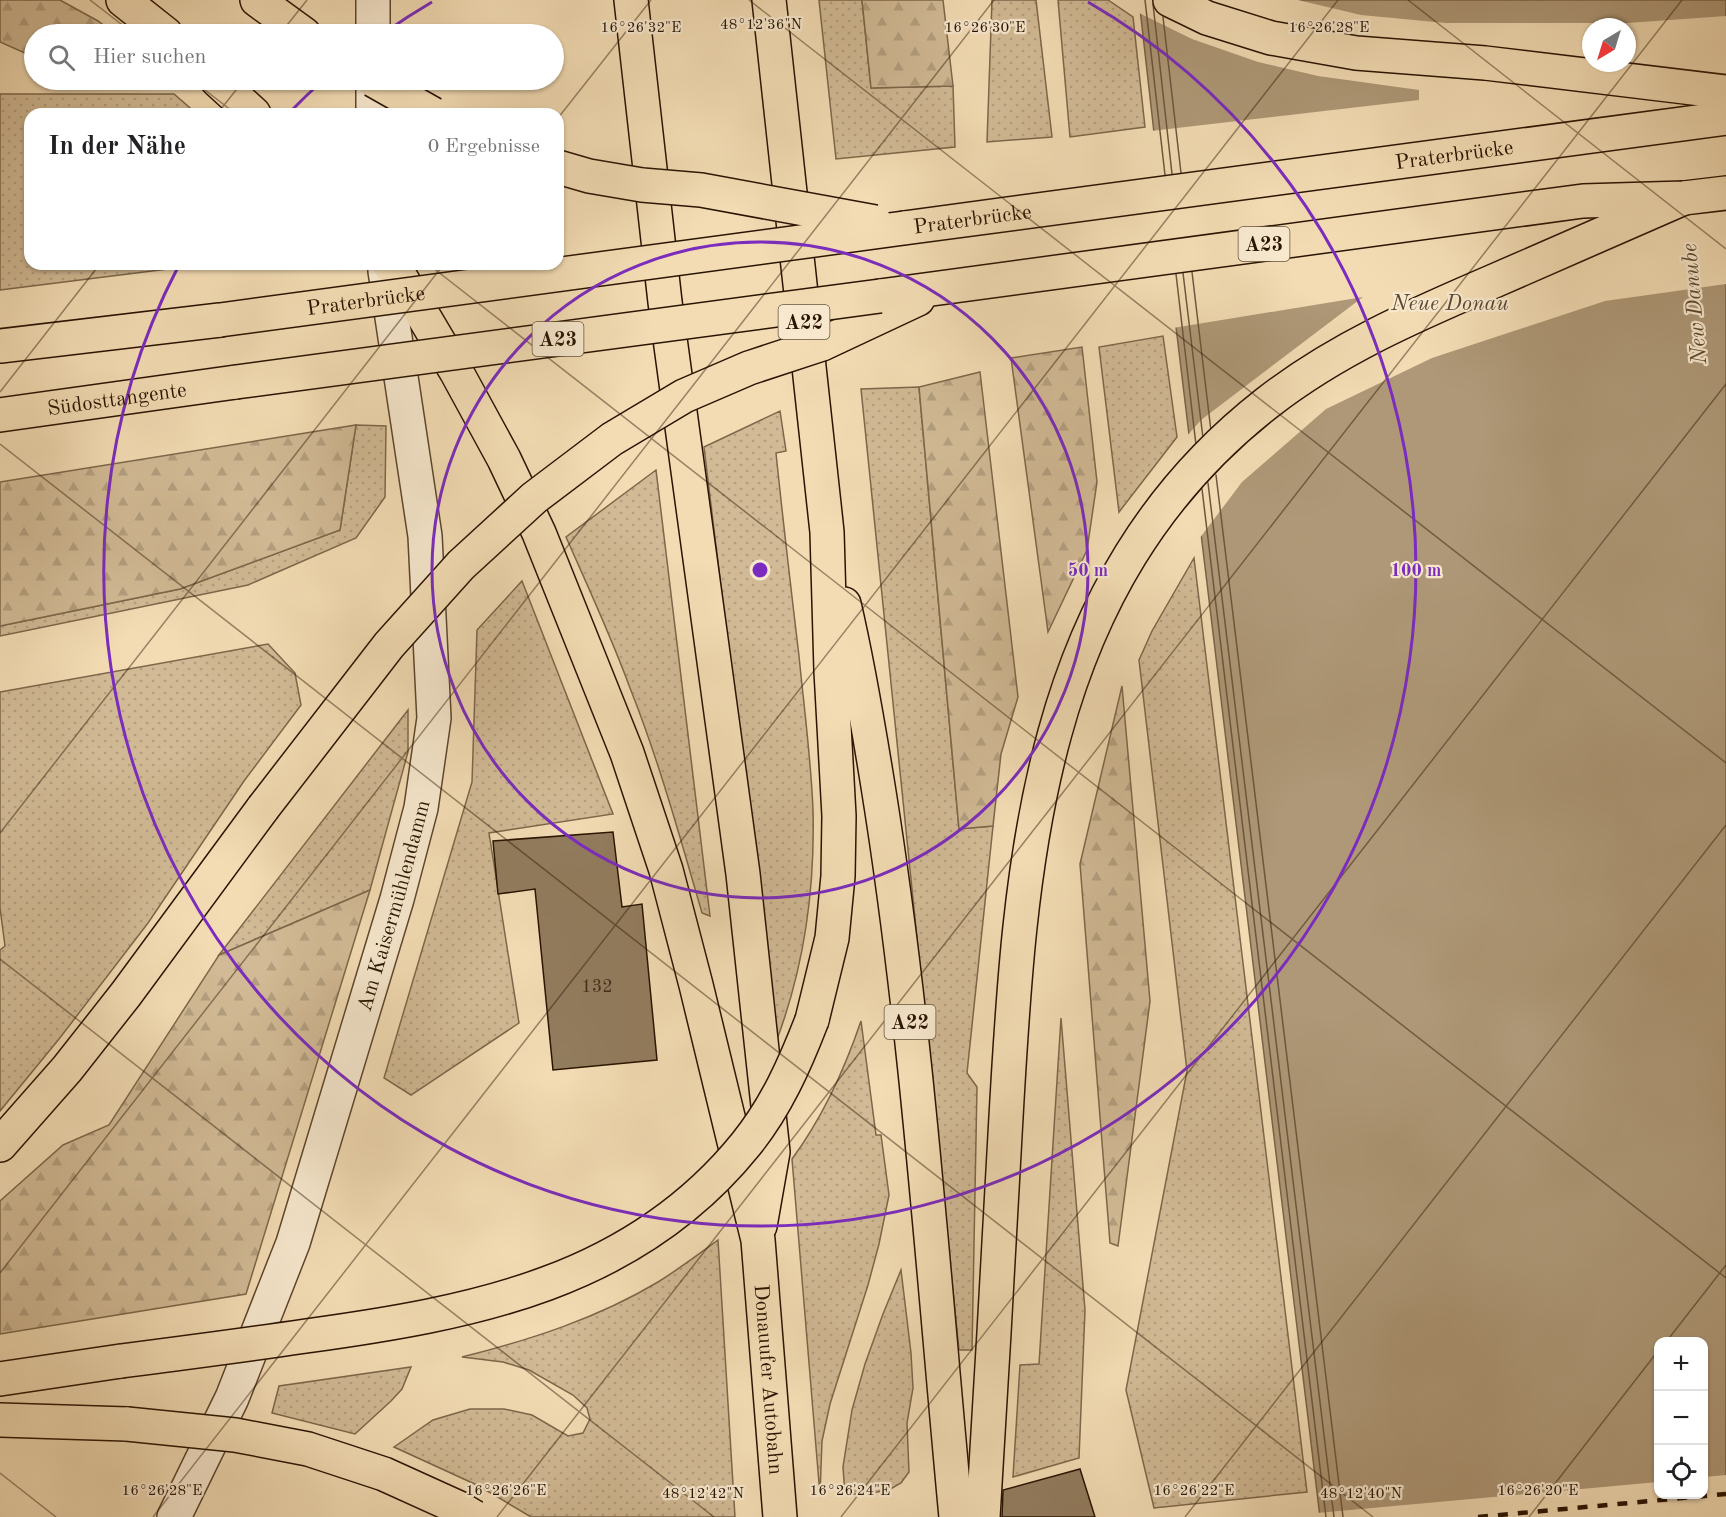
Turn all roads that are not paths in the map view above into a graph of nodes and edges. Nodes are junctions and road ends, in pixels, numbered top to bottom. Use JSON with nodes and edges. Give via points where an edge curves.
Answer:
{"nodes":[{"id":1,"x":123,"y":0,"type":"edge"},
{"id":2,"x":257,"y":0,"type":"edge"},
{"id":3,"x":373,"y":0,"type":"edge"},
{"id":4,"x":631,"y":0,"type":"edge"},
{"id":5,"x":769,"y":0,"type":"edge"},
{"id":6,"x":1170,"y":0,"type":"edge"},
{"id":7,"x":153,"y":24,"type":"edge"},
{"id":8,"x":290,"y":24,"type":"edge"},
{"id":9,"x":373,"y":24,"type":"edge"},
{"id":10,"x":228,"y":90,"type":"edge"},
{"id":11,"x":373,"y":90,"type":"edge"},
{"id":12,"x":391,"y":90,"type":"edge"},
{"id":13,"x":1726,"y":92,"type":"edge"},
{"id":14,"x":247,"y":108,"type":"edge"},
{"id":15,"x":373,"y":108,"type":"edge"},
{"id":16,"x":422,"y":108,"type":"edge"},
{"id":17,"x":1726,"y":118,"type":"edge"},
{"id":18,"x":564,"y":169,"type":"edge"},
{"id":19,"x":1726,"y":193,"type":"edge"},
{"id":20,"x":1684,"y":198,"type":"junction"},
{"id":21,"x":904,"y":228,"type":"junction"},
{"id":22,"x":385,"y":270,"type":"edge"},
{"id":23,"x":394,"y":270,"type":"edge"},
{"id":24,"x":945,"y":287,"type":"junction"},
{"id":25,"x":0,"y":346,"type":"edge"},
{"id":26,"x":0,"y":415,"type":"edge"},
{"id":27,"x":827,"y":532,"type":"junction"},
{"id":28,"x":0,"y":1145,"type":"edge"},
{"id":29,"x":758,"y":1240,"type":"junction"},
{"id":30,"x":0,"y":1380,"type":"edge"},
{"id":31,"x":0,"y":1420,"type":"edge"},
{"id":32,"x":174,"y":1517,"type":"edge"},
{"id":33,"x":474,"y":1517,"type":"edge"},
{"id":34,"x":780,"y":1517,"type":"edge"},
{"id":35,"x":956,"y":1517,"type":"edge"},
{"id":36,"x":983,"y":1517,"type":"edge"}],
"edges":[{"from":1,"to":7,"type":"highway"},
{"from":2,"to":8,"type":"highway"},
{"from":3,"to":9,"type":"street"},
{"from":4,"to":29,"type":"highway","via":[[665,302],[743,874],[772,1152]]},
{"from":5,"to":27,"type":"highway","number":"A22"},
{"from":6,"to":13,"type":"highway","via":[[1206,18],[1271,38],[1356,53],[1485,63]]},
{"from":10,"to":14,"type":"highway"},
{"from":11,"to":15,"type":"street"},
{"from":12,"to":16,"type":"highway","bridge":true},
{"from":17,"to":21,"type":"highway","name":"Praterbrücke"},
{"from":18,"to":21,"type":"highway","bridge":true,"via":[[610,180],[701,190]]},
{"from":19,"to":20,"type":"highway","number":"A23"},
{"from":20,"to":24,"type":"highway","number":"A23","via":[[1583,201]]},
{"from":20,"to":36,"type":"highway","via":[[1426,310],[1316,369],[1267,403],[1216,447],[1175,491],[1137,543],[1106,598],[1080,654],[1060,713],[1027,860],[1008,1072]]},
{"from":21,"to":25,"type":"highway","name":"Praterbrücke","bridge":true},
{"from":22,"to":32,"type":"street","name":"Am Kaisermühlendamm","via":[[425,536],[434,718],[422,808],[293,1243],[232,1398]]},
{"from":23,"to":29,"type":"highway","bridge":true,"via":[[456,371],[540,533],[627,753],[666,870]]},
{"from":24,"to":26,"type":"highway","name":"Südosttangente","number":"A23","bridge":true},
{"from":24,"to":28,"type":"highway","bridge":true,"via":[[822,344],[749,368],[684,396],[612,439],[534,498],[461,565],[389,645],[126,994]]},
{"from":27,"to":30,"type":"highway","bridge":true,"via":[[839,816],[832,938],[812,1020],[794,1067],[747,1143],[718,1176],[649,1234],[571,1275],[520,1293],[421,1318],[333,1333]]},
{"from":27,"to":35,"type":"highway","number":"A22","via":[[858,668],[891,867],[911,1036]]},
{"from":29,"to":34,"type":"highway","name":"Donauufer Autobahn"},
{"from":31,"to":33,"type":"highway","bridge":true,"via":[[127,1424],[235,1435],[308,1449],[384,1474]]}]}
